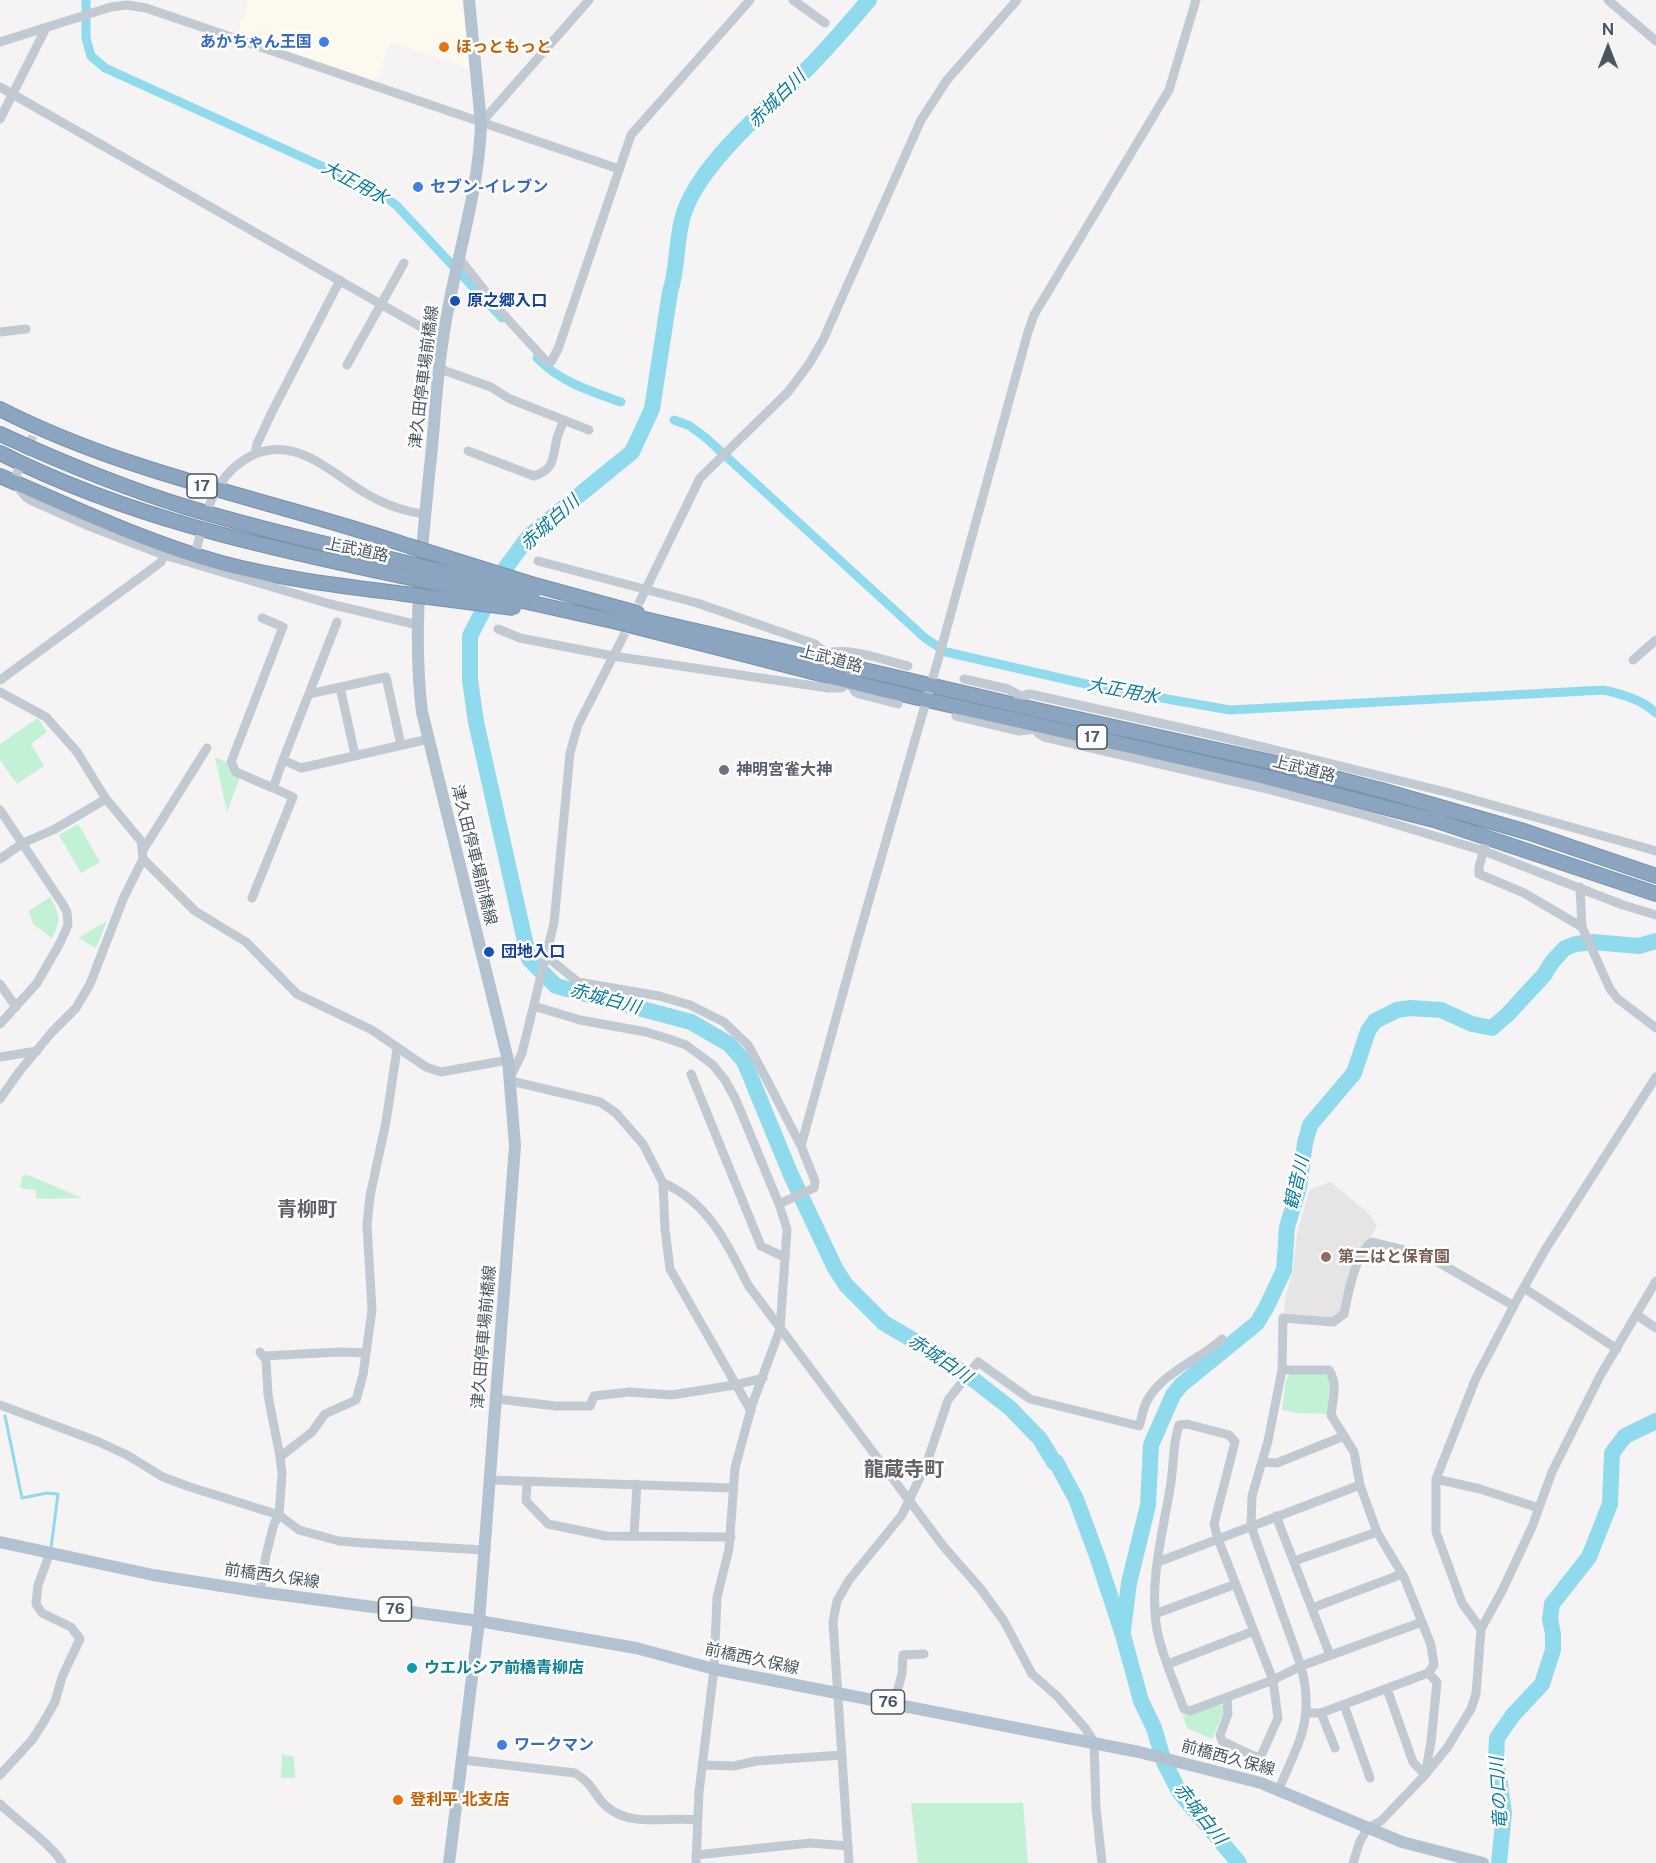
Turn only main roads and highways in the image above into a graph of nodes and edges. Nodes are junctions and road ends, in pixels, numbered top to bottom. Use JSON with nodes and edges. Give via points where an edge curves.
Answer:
{"nodes":[{"id":1,"x":469,"y":0,"type":"edge"},
{"id":2,"x":0,"y":409,"type":"edge"},
{"id":3,"x":0,"y":434,"type":"edge"},
{"id":4,"x":0,"y":453,"type":"edge"},
{"id":5,"x":7,"y":479,"type":"edge"},
{"id":6,"x":404,"y":569,"type":"junction"},
{"id":7,"x":525,"y":597,"type":"junction"},
{"id":8,"x":851,"y":675,"type":"junction"},
{"id":9,"x":1035,"y":721,"type":"junction"},
{"id":10,"x":1656,"y":876,"type":"edge"},
{"id":11,"x":1656,"y":894,"type":"edge"},
{"id":12,"x":0,"y":1542,"type":"edge"},
{"id":13,"x":479,"y":1621,"type":"junction"},
{"id":14,"x":449,"y":1863,"type":"edge"},
{"id":15,"x":1484,"y":1863,"type":"edge"}],
"edges":[{"from":1,"to":13,"type":"main road","name":"津久田停車場前橋線","via":[[481,123],[476,182],[442,339],[418,625],[418,681],[422,712],[508,1060],[515,1146]]},
{"from":2,"to":7,"type":"highway","number":"17","bridge":true,"via":[[35,432],[409,546]]},
{"from":3,"to":6,"type":"highway","name":"上武道路","number":"17","via":[[60,462],[185,506]]},
{"from":4,"to":6,"type":"highway","name":"上武道路","number":"17","via":[[37,472],[160,518],[274,549]]},
{"from":5,"to":7,"type":"highway","number":"17","bridge":true,"via":[[195,554],[267,573],[405,594]]},
{"from":6,"to":7,"type":"highway","name":"上武道路","number":"17","bridge":true},
{"from":7,"to":8,"type":"highway","name":"上武道路","number":"17"},
{"from":7,"to":8,"type":"highway","name":"上武道路","number":"17","via":[[828,658]]},
{"from":8,"to":9,"type":"highway","name":"上武道路","number":"17","via":[[927,700]]},
{"from":8,"to":9,"type":"highway","name":"上武道路","number":"17","via":[[1019,701]]},
{"from":9,"to":10,"type":"highway","name":"上武道路","number":"17","via":[[1187,742],[1381,790],[1527,832]]},
{"from":9,"to":11,"type":"highway","name":"上武道路","number":"17","via":[[1434,820]]},
{"from":12,"to":13,"type":"main road","name":"前橋西久保線","number":"76","via":[[260,1593]]},
{"from":13,"to":14,"type":"main road","name":"津久田停車場前橋線"},
{"from":13,"to":15,"type":"main road","name":"前橋西久保線","number":"76","via":[[636,1648],[714,1669],[1142,1753],[1261,1783],[1402,1842]]}]}
